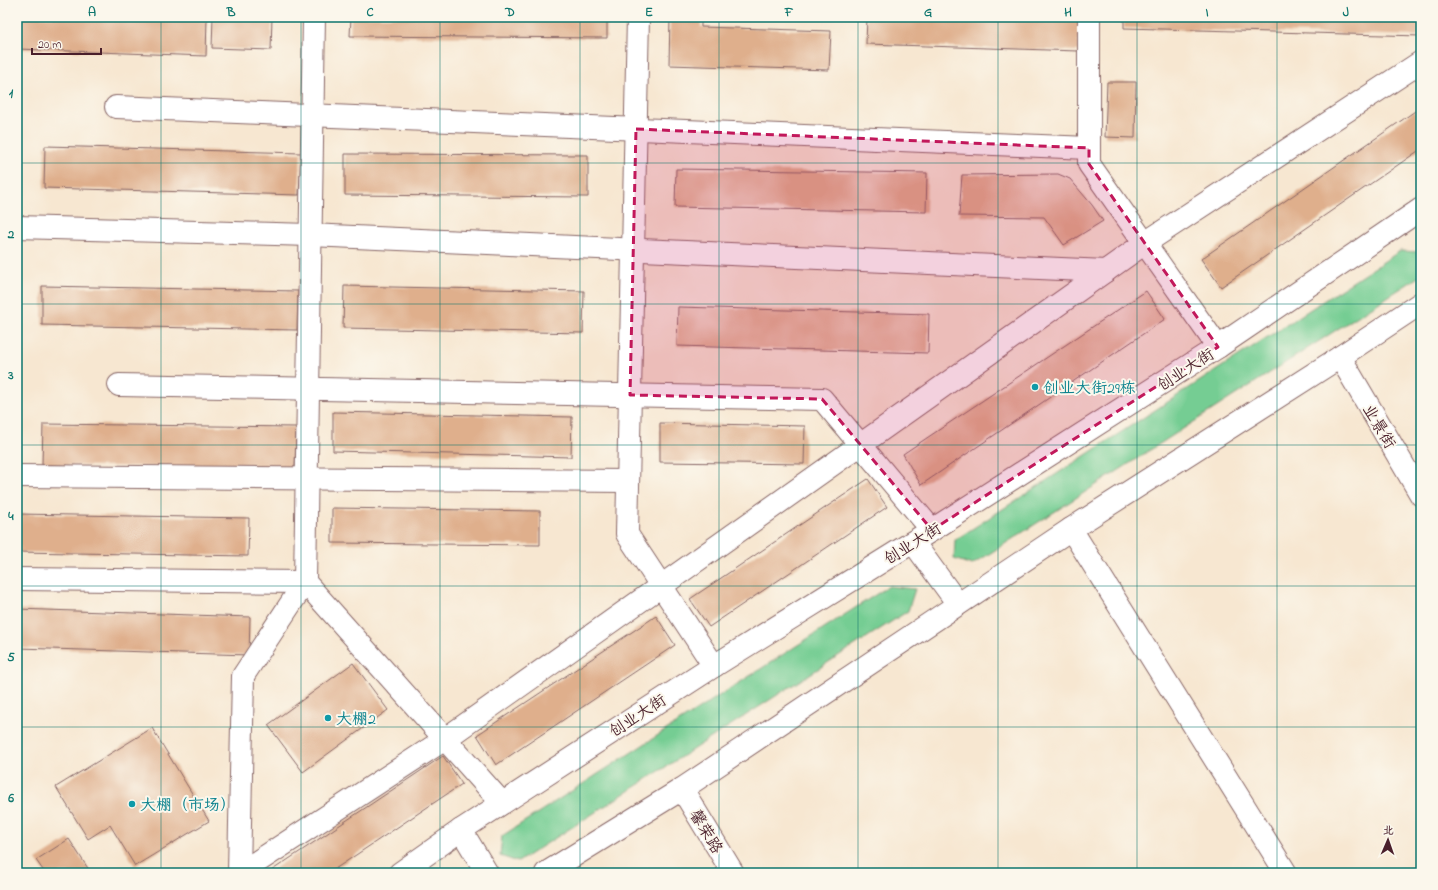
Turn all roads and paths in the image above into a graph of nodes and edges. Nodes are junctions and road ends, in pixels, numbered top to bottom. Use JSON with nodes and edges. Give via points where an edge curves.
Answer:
{"nodes":[{"id":1,"x":314,"y":17,"type":"edge"},
{"id":2,"x":638,"y":17,"type":"edge"},
{"id":3,"x":1089,"y":17,"type":"edge"},
{"id":4,"x":1421,"y":62,"type":"edge"},
{"id":5,"x":116,"y":107,"type":"dead end"},
{"id":6,"x":312,"y":115,"type":"junction"},
{"id":7,"x":636,"y":129,"type":"junction"},
{"id":8,"x":1089,"y":148,"type":"junction"},
{"id":9,"x":1419,"y":213,"type":"edge"},
{"id":10,"x":17,"y":227,"type":"edge"},
{"id":11,"x":310,"y":235,"type":"junction"},
{"id":12,"x":1145,"y":244,"type":"junction"},
{"id":13,"x":633,"y":250,"type":"junction"},
{"id":14,"x":1106,"y":271,"type":"junction"},
{"id":15,"x":1421,"y":303,"type":"edge"},
{"id":16,"x":1218,"y":347,"type":"junction"},
{"id":17,"x":1340,"y":357,"type":"junction"},
{"id":18,"x":119,"y":384,"type":"dead end"},
{"id":19,"x":308,"y":388,"type":"junction"},
{"id":20,"x":630,"y":395,"type":"junction"},
{"id":21,"x":861,"y":445,"type":"junction"},
{"id":22,"x":17,"y":476,"type":"edge"},
{"id":23,"x":306,"y":479,"type":"junction"},
{"id":24,"x":628,"y":481,"type":"junction"},
{"id":25,"x":1421,"y":495,"type":"edge"},
{"id":26,"x":1071,"y":529,"type":"junction"},
{"id":27,"x":932,"y":530,"type":"junction"},
{"id":28,"x":913,"y":542,"type":"junction"},
{"id":29,"x":17,"y":579,"type":"edge"},
{"id":30,"x":305,"y":582,"type":"junction"},
{"id":31,"x":662,"y":586,"type":"junction"},
{"id":32,"x":958,"y":604,"type":"junction"},
{"id":33,"x":714,"y":666,"type":"junction"},
{"id":34,"x":445,"y":739,"type":"junction"},
{"id":35,"x":682,"y":789,"type":"junction"},
{"id":36,"x":502,"y":804,"type":"junction"},
{"id":37,"x":461,"y":830,"type":"junction"},
{"id":38,"x":239,"y":873,"type":"edge"},
{"id":39,"x":400,"y":873,"type":"edge"},
{"id":40,"x":487,"y":873,"type":"edge"},
{"id":41,"x":546,"y":873,"type":"edge"},
{"id":42,"x":733,"y":873,"type":"edge"},
{"id":43,"x":1286,"y":873,"type":"edge"}],
"edges":[{"from":1,"to":6,"type":"street"},
{"from":2,"to":7,"type":"street"},
{"from":3,"to":8,"type":"street"},
{"from":4,"to":12,"type":"street"},
{"from":5,"to":6,"type":"street"},
{"from":6,"to":7,"type":"street"},
{"from":6,"to":11,"type":"street"},
{"from":7,"to":8,"type":"street"},
{"from":7,"to":13,"type":"street"},
{"from":8,"to":12,"type":"street","via":[[1089,164]]},
{"from":9,"to":16,"type":"street","name":"创业大街"},
{"from":10,"to":11,"type":"street"},
{"from":11,"to":13,"type":"street"},
{"from":11,"to":19,"type":"street"},
{"from":12,"to":14,"type":"street"},
{"from":12,"to":16,"type":"street"},
{"from":13,"to":14,"type":"street"},
{"from":13,"to":20,"type":"street"},
{"from":14,"to":21,"type":"street"},
{"from":15,"to":17,"type":"street"},
{"from":16,"to":27,"type":"street","name":"创业大街"},
{"from":17,"to":25,"type":"street","name":"业景街"},
{"from":17,"to":26,"type":"street"},
{"from":18,"to":19,"type":"street"},
{"from":19,"to":20,"type":"street"},
{"from":19,"to":23,"type":"street"},
{"from":20,"to":21,"type":"street","via":[[822,399]]},
{"from":20,"to":24,"type":"street"},
{"from":21,"to":27,"type":"street"},
{"from":21,"to":31,"type":"street"},
{"from":22,"to":23,"type":"street"},
{"from":23,"to":24,"type":"street"},
{"from":23,"to":30,"type":"street"},
{"from":24,"to":31,"type":"street","via":[[627,534]]},
{"from":26,"to":32,"type":"street"},
{"from":26,"to":43,"type":"street"},
{"from":27,"to":28,"type":"street","name":"创业大街"},
{"from":28,"to":32,"type":"street"},
{"from":28,"to":33,"type":"street","name":"创业大街"},
{"from":29,"to":30,"type":"street"},
{"from":30,"to":34,"type":"street"},
{"from":30,"to":38,"type":"street","via":[[243,676]]},
{"from":31,"to":33,"type":"street"},
{"from":31,"to":34,"type":"street"},
{"from":32,"to":35,"type":"street"},
{"from":33,"to":36,"type":"street","name":"创业大街"},
{"from":34,"to":36,"type":"street"},
{"from":34,"to":38,"type":"street"},
{"from":35,"to":41,"type":"street"},
{"from":35,"to":42,"type":"street","name":"馨荣路"},
{"from":36,"to":37,"type":"street","name":"创业大街"},
{"from":37,"to":39,"type":"street","name":"创业大街"},
{"from":37,"to":40,"type":"street"}]}
